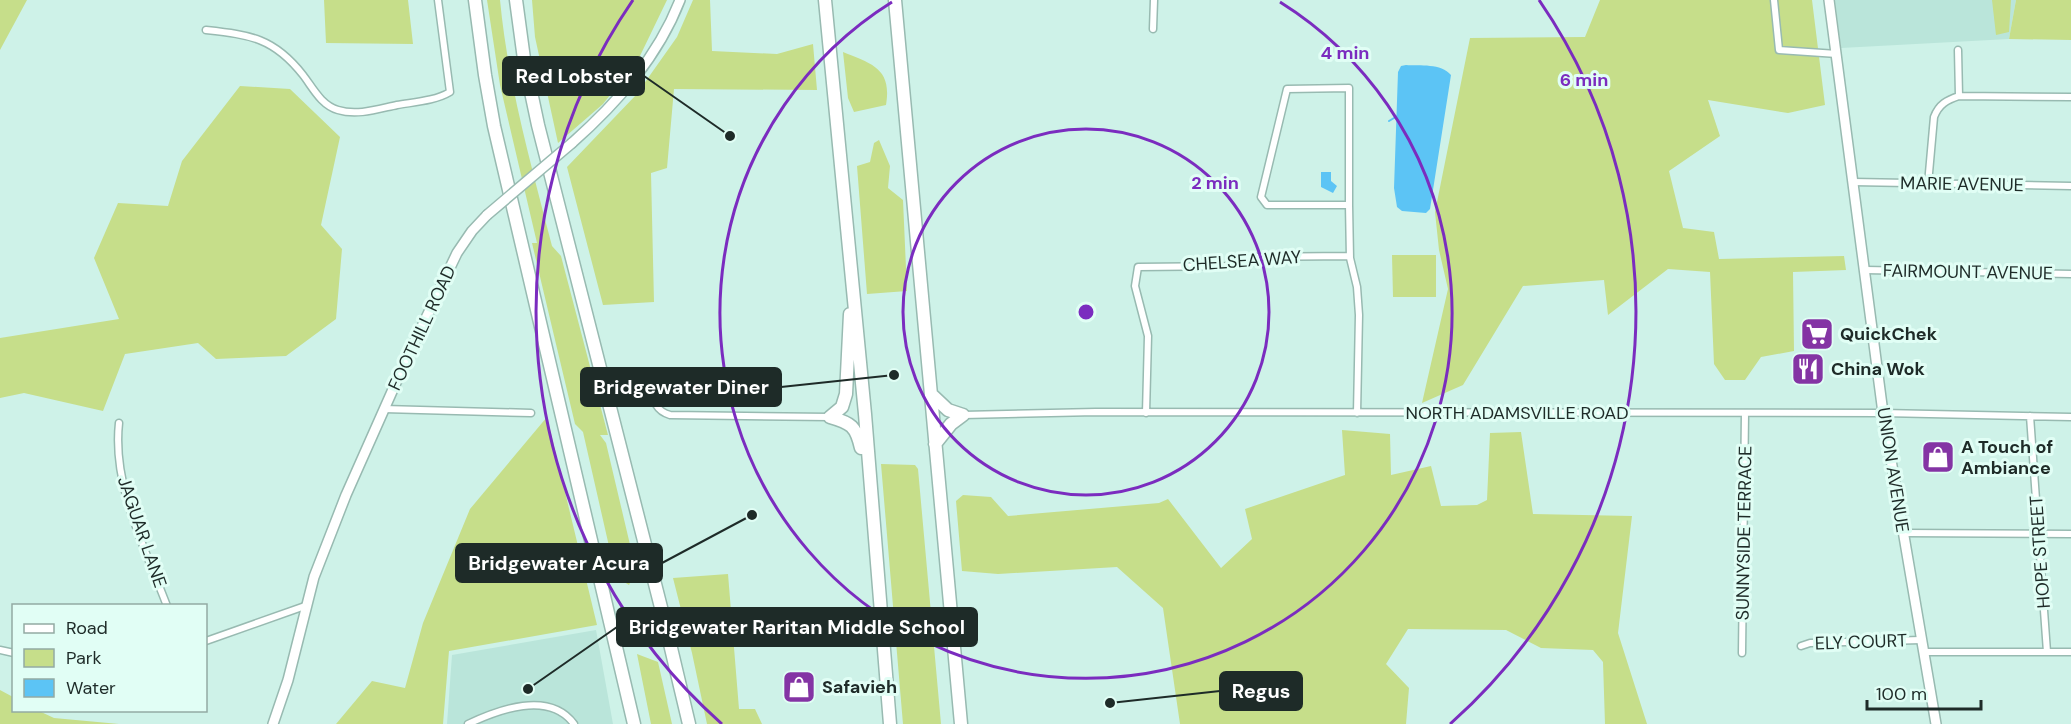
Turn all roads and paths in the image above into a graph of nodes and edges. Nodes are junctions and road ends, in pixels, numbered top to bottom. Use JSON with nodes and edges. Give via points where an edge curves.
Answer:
{"nodes":[{"id":1,"x":438,"y":0,"type":"edge"},
{"id":2,"x":475,"y":0,"type":"edge"},
{"id":3,"x":516,"y":0,"type":"edge"},
{"id":4,"x":680,"y":0,"type":"edge"},
{"id":5,"x":825,"y":0,"type":"edge"},
{"id":6,"x":896,"y":0,"type":"edge"},
{"id":7,"x":1154,"y":0,"type":"edge"},
{"id":8,"x":1774,"y":0,"type":"edge"},
{"id":9,"x":1829,"y":0,"type":"edge"},
{"id":10,"x":1153,"y":29,"type":"dead end"},
{"id":11,"x":206,"y":30,"type":"dead end"},
{"id":12,"x":1958,"y":50,"type":"dead end"},
{"id":13,"x":1837,"y":54,"type":"junction"},
{"id":14,"x":1959,"y":96,"type":"junction"},
{"id":15,"x":2071,"y":98,"type":"edge"},
{"id":16,"x":1853,"y":182,"type":"junction"},
{"id":17,"x":1928,"y":184,"type":"junction"},
{"id":18,"x":2071,"y":186,"type":"edge"},
{"id":19,"x":1349,"y":205,"type":"junction"},
{"id":20,"x":1350,"y":256,"type":"junction"},
{"id":21,"x":1865,"y":270,"type":"junction"},
{"id":22,"x":2071,"y":274,"type":"edge"},
{"id":23,"x":852,"y":280,"type":"junction"},
{"id":24,"x":652,"y":389,"type":"dead end"},
{"id":25,"x":931,"y":393,"type":"junction"},
{"id":26,"x":384,"y":409,"type":"junction"},
{"id":27,"x":531,"y":413,"type":"dead end"},
{"id":28,"x":1146,"y":413,"type":"junction"},
{"id":29,"x":1357,"y":413,"type":"junction"},
{"id":30,"x":1745,"y":413,"type":"junction"},
{"id":31,"x":1883,"y":413,"type":"junction"},
{"id":32,"x":963,"y":415,"type":"junction"},
{"id":33,"x":2030,"y":416,"type":"junction"},
{"id":34,"x":830,"y":417,"type":"junction"},
{"id":35,"x":2071,"y":417,"type":"edge"},
{"id":36,"x":119,"y":423,"type":"dead end"},
{"id":37,"x":935,"y":444,"type":"junction"},
{"id":38,"x":871,"y":489,"type":"junction"},
{"id":39,"x":1903,"y":533,"type":"junction"},
{"id":40,"x":2039,"y":534,"type":"junction"},
{"id":41,"x":2071,"y":534,"type":"edge"},
{"id":42,"x":166,"y":604,"type":"edge"},
{"id":43,"x":306,"y":606,"type":"junction"},
{"id":44,"x":1921,"y":640,"type":"junction"},
{"id":45,"x":207,"y":641,"type":"edge"},
{"id":46,"x":1802,"y":646,"type":"dead end"},
{"id":47,"x":1923,"y":652,"type":"junction"},
{"id":48,"x":2047,"y":652,"type":"junction"},
{"id":49,"x":2071,"y":652,"type":"edge"},
{"id":50,"x":1742,"y":653,"type":"dead end"},
{"id":51,"x":273,"y":724,"type":"edge"},
{"id":52,"x":468,"y":724,"type":"edge"},
{"id":53,"x":574,"y":724,"type":"edge"},
{"id":54,"x":634,"y":724,"type":"edge"},
{"id":55,"x":689,"y":724,"type":"edge"},
{"id":56,"x":890,"y":724,"type":"edge"},
{"id":57,"x":961,"y":724,"type":"edge"},
{"id":58,"x":1936,"y":724,"type":"edge"}],
"edges":[{"from":1,"to":11,"type":"street","via":[[450,92],[361,112],[336,110],[324,102],[289,60],[258,38]]},
{"from":2,"to":54,"type":"highway","via":[[497,136]]},
{"from":3,"to":55,"type":"highway","via":[[538,125]]},
{"from":4,"to":26,"type":"street","name":"FOOTHILL ROAD","bridge":true,"via":[[657,45],[612,106],[472,231],[457,253]]},
{"from":5,"to":23,"type":"highway"},
{"from":6,"to":25,"type":"highway"},
{"from":7,"to":10,"type":"street"},
{"from":8,"to":13,"type":"street","via":[[1779,50]]},
{"from":9,"to":13,"type":"street","name":"UNION AVENUE"},
{"from":12,"to":14,"type":"street"},
{"from":13,"to":16,"type":"street","name":"UNION AVENUE"},
{"from":14,"to":15,"type":"street"},
{"from":14,"to":17,"type":"street","via":[[1944,102],[1934,117]]},
{"from":16,"to":17,"type":"street","name":"MARIE AVENUE"},
{"from":16,"to":21,"type":"street","name":"UNION AVENUE"},
{"from":17,"to":18,"type":"street","name":"MARIE AVENUE"},
{"from":19,"to":19,"type":"street","via":[[1349,88],[1287,89],[1261,197],[1267,205]]},
{"from":19,"to":20,"type":"street"},
{"from":20,"to":28,"type":"street","name":"CHELSEA WAY","via":[[1253,257],[1234,266],[1138,267],[1135,286],[1148,336]]},
{"from":20,"to":29,"type":"street","via":[[1359,315]]},
{"from":21,"to":22,"type":"street","name":"FAIRMOUNT AVENUE"},
{"from":21,"to":31,"type":"street","name":"UNION AVENUE"},
{"from":23,"to":34,"type":"highway","via":[[846,394],[842,406]]},
{"from":23,"to":38,"type":"highway"},
{"from":24,"to":34,"type":"street","via":[[656,407],[670,416]]},
{"from":25,"to":32,"type":"highway","via":[[948,410]]},
{"from":25,"to":37,"type":"highway"},
{"from":26,"to":27,"type":"street"},
{"from":26,"to":43,"type":"street","name":"FOOTHILL ROAD","via":[[346,495]]},
{"from":28,"to":29,"type":"street","name":"NORTH ADAMSVILLE ROAD"},
{"from":28,"to":32,"type":"street","name":"NORTH ADAMSVILLE ROAD"},
{"from":29,"to":30,"type":"street","name":"NORTH ADAMSVILLE ROAD"},
{"from":30,"to":31,"type":"street","name":"NORTH ADAMSVILLE ROAD"},
{"from":30,"to":50,"type":"street","name":"SUNNYSIDE TERRACE"},
{"from":31,"to":33,"type":"street","name":"NORTH ADAMSVILLE ROAD"},
{"from":31,"to":39,"type":"street","name":"UNION AVENUE"},
{"from":32,"to":37,"type":"highway"},
{"from":33,"to":35,"type":"street","name":"NORTH ADAMSVILLE ROAD"},
{"from":33,"to":40,"type":"street","name":"HOPE STREET"},
{"from":34,"to":38,"type":"highway","via":[[855,428]]},
{"from":36,"to":42,"type":"street","name":"JAGUAR LANE","via":[[118,458],[125,490]]},
{"from":37,"to":57,"type":"highway"},
{"from":38,"to":56,"type":"highway"},
{"from":39,"to":40,"type":"street"},
{"from":39,"to":44,"type":"street","name":"UNION AVENUE"},
{"from":40,"to":41,"type":"street"},
{"from":40,"to":48,"type":"street","name":"HOPE STREET"},
{"from":43,"to":45,"type":"street"},
{"from":43,"to":51,"type":"street","name":"FOOTHILL ROAD"},
{"from":44,"to":46,"type":"street","name":"ELY COURT","via":[[1810,642]]},
{"from":44,"to":47,"type":"street","name":"UNION AVENUE"},
{"from":47,"to":48,"type":"street"},
{"from":47,"to":58,"type":"street","name":"UNION AVENUE"},
{"from":48,"to":49,"type":"street"},
{"from":52,"to":53,"type":"street","via":[[507,709],[536,705],[557,710]]}]}
